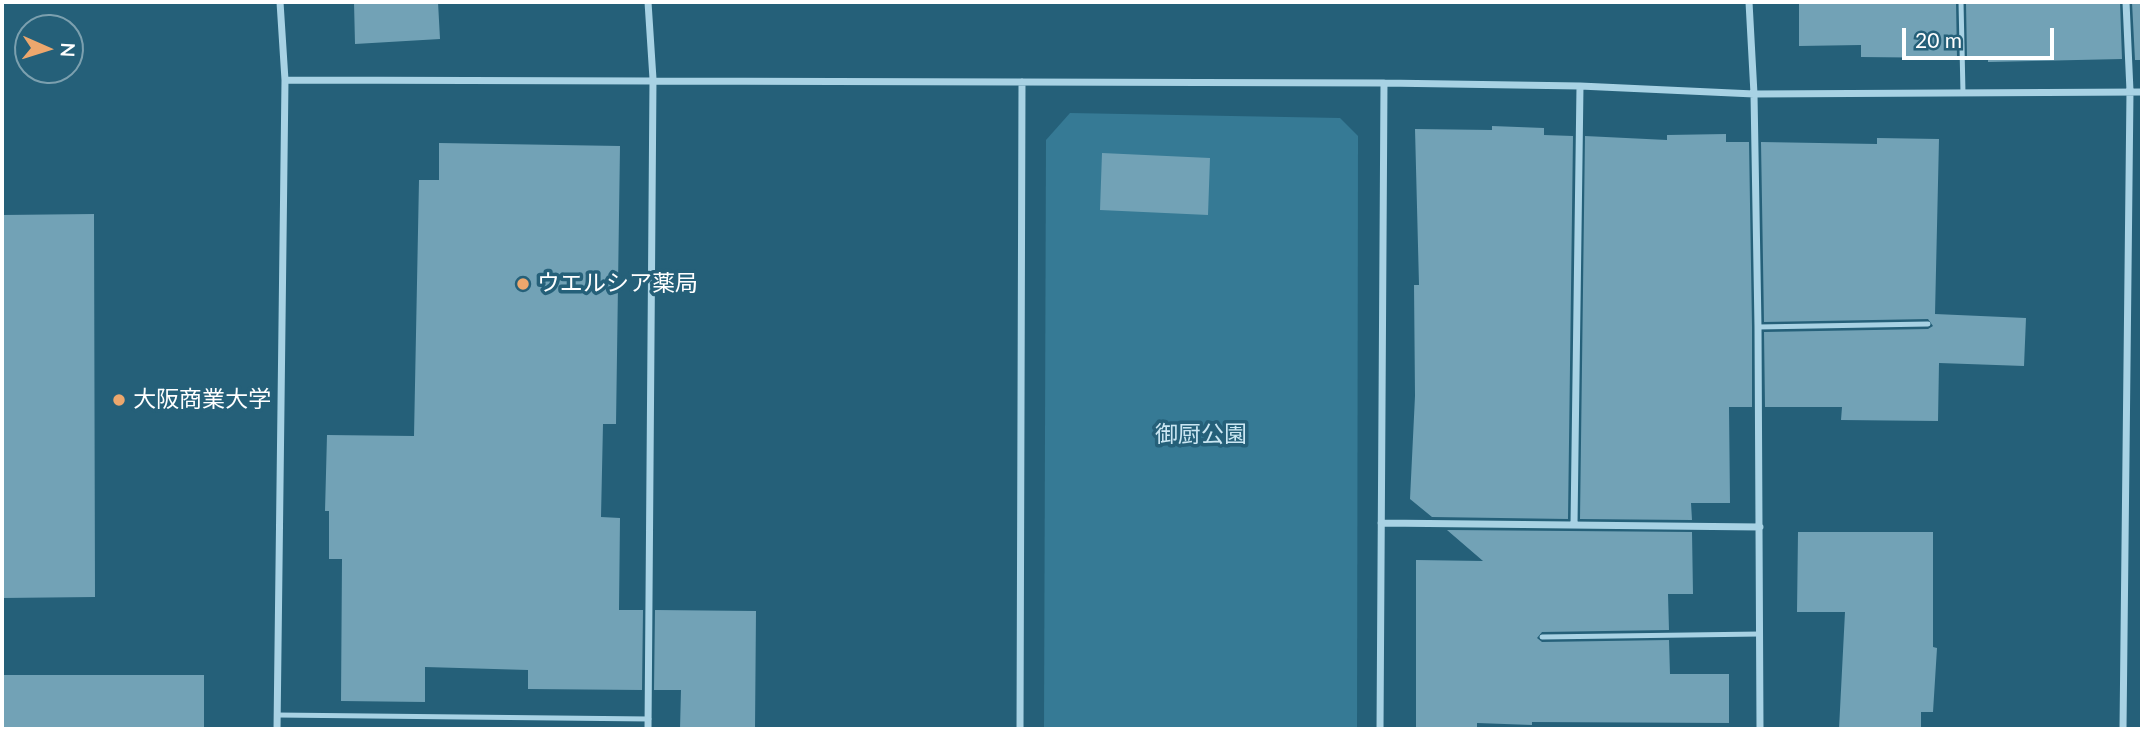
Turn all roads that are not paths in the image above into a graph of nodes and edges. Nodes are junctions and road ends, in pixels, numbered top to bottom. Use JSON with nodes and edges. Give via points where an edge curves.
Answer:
{"nodes":[{"id":1,"x":280,"y":2,"type":"edge"},
{"id":2,"x":648,"y":2,"type":"edge"},
{"id":3,"x":1748,"y":2,"type":"edge"},
{"id":4,"x":1961,"y":2,"type":"edge"},
{"id":5,"x":2126,"y":2,"type":"edge"},
{"id":6,"x":653,"y":79,"type":"junction"},
{"id":7,"x":285,"y":80,"type":"junction"},
{"id":8,"x":1022,"y":82,"type":"junction"},
{"id":9,"x":1384,"y":83,"type":"junction"},
{"id":10,"x":1580,"y":86,"type":"junction"},
{"id":11,"x":2130,"y":92,"type":"junction"},
{"id":12,"x":2142,"y":92,"type":"edge"},
{"id":13,"x":1963,"y":93,"type":"junction"},
{"id":14,"x":1754,"y":94,"type":"junction"},
{"id":15,"x":1927,"y":324,"type":"dead end"},
{"id":16,"x":1758,"y":327,"type":"junction"},
{"id":17,"x":1381,"y":523,"type":"junction"},
{"id":18,"x":1574,"y":524,"type":"junction"},
{"id":19,"x":1760,"y":527,"type":"junction"},
{"id":20,"x":1760,"y":634,"type":"junction"},
{"id":21,"x":1542,"y":637,"type":"dead end"},
{"id":22,"x":277,"y":715,"type":"junction"},
{"id":23,"x":649,"y":719,"type":"junction"},
{"id":24,"x":277,"y":729,"type":"edge"},
{"id":25,"x":649,"y":729,"type":"edge"},
{"id":26,"x":1020,"y":729,"type":"edge"},
{"id":27,"x":1380,"y":729,"type":"edge"},
{"id":28,"x":1760,"y":729,"type":"edge"},
{"id":29,"x":2123,"y":729,"type":"edge"}],
"edges":[{"from":1,"to":7,"type":"street"},
{"from":2,"to":6,"type":"street"},
{"from":3,"to":14,"type":"street"},
{"from":4,"to":13,"type":"lane"},
{"from":5,"to":11,"type":"street"},
{"from":6,"to":7,"type":"street"},
{"from":6,"to":8,"type":"street"},
{"from":6,"to":23,"type":"street"},
{"from":7,"to":22,"type":"street"},
{"from":8,"to":9,"type":"street"},
{"from":8,"to":26,"type":"street"},
{"from":9,"to":10,"type":"street"},
{"from":9,"to":17,"type":"street"},
{"from":10,"to":14,"type":"street"},
{"from":10,"to":18,"type":"street"},
{"from":11,"to":12,"type":"street"},
{"from":11,"to":13,"type":"street"},
{"from":11,"to":29,"type":"street"},
{"from":13,"to":14,"type":"street"},
{"from":14,"to":16,"type":"street"},
{"from":15,"to":16,"type":"lane"},
{"from":16,"to":19,"type":"street"},
{"from":17,"to":18,"type":"street"},
{"from":17,"to":27,"type":"street"},
{"from":18,"to":19,"type":"street"},
{"from":19,"to":20,"type":"street"},
{"from":20,"to":21,"type":"lane"},
{"from":20,"to":28,"type":"street"},
{"from":22,"to":23,"type":"lane"},
{"from":22,"to":24,"type":"street"},
{"from":23,"to":25,"type":"street"}]}
